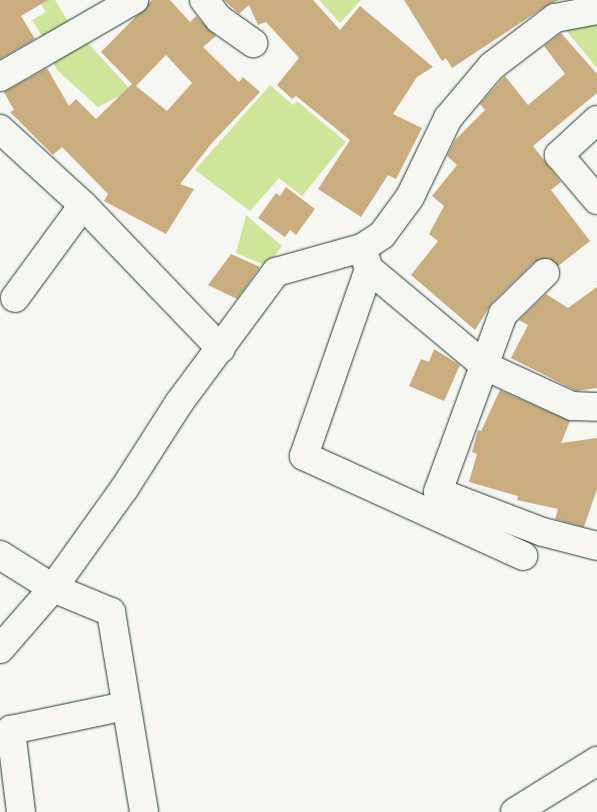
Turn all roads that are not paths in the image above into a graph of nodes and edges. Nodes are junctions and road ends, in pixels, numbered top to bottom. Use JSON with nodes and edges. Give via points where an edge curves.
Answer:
{"nodes":[{"id":1,"x":134,"y":0,"type":"edge"},
{"id":2,"x":204,"y":0,"type":"edge"},
{"id":3,"x":553,"y":9,"type":"edge"},
{"id":4,"x":597,"y":10,"type":"edge"},
{"id":5,"x":253,"y":43,"type":"dead end"},
{"id":6,"x":0,"y":78,"type":"edge"},
{"id":7,"x":597,"y":120,"type":"edge"},
{"id":8,"x":2,"y":136,"type":"edge"},
{"id":9,"x":597,"y":200,"type":"edge"},
{"id":10,"x":83,"y":205,"type":"junction"},
{"id":11,"x":366,"y":259,"type":"junction"},
{"id":12,"x":545,"y":273,"type":"dead end"},
{"id":13,"x":15,"y":298,"type":"dead end"},
{"id":14,"x":221,"y":349,"type":"junction"},
{"id":15,"x":485,"y":366,"type":"junction"},
{"id":16,"x":597,"y":407,"type":"edge"},
{"id":17,"x":597,"y":546,"type":"edge"},
{"id":18,"x":0,"y":554,"type":"edge"},
{"id":19,"x":523,"y":556,"type":"dead end"},
{"id":20,"x":52,"y":588,"type":"junction"},
{"id":21,"x":0,"y":650,"type":"edge"},
{"id":22,"x":126,"y":706,"type":"junction"},
{"id":23,"x":597,"y":761,"type":"edge"},
{"id":24,"x":21,"y":812,"type":"edge"},
{"id":25,"x":144,"y":812,"type":"edge"},
{"id":26,"x":515,"y":812,"type":"edge"}],
"edges":[{"from":1,"to":6,"type":"street"},
{"from":2,"to":5,"type":"street","via":[[219,19]]},
{"from":3,"to":4,"type":"street"},
{"from":3,"to":11,"type":"street","via":[[492,66],[448,118],[410,197]]},
{"from":7,"to":9,"type":"street","via":[[559,154]]},
{"from":8,"to":10,"type":"street"},
{"from":10,"to":13,"type":"street"},
{"from":10,"to":14,"type":"street"},
{"from":11,"to":14,"type":"street","via":[[276,272]]},
{"from":11,"to":15,"type":"street"},
{"from":11,"to":19,"type":"street","via":[[304,456]]},
{"from":12,"to":15,"type":"street","via":[[503,314]]},
{"from":14,"to":20,"type":"street","via":[[179,403],[124,489]]},
{"from":15,"to":16,"type":"street","via":[[572,406]]},
{"from":15,"to":17,"type":"street","via":[[438,492],[543,532]]},
{"from":18,"to":20,"type":"street"},
{"from":20,"to":21,"type":"street"},
{"from":20,"to":22,"type":"street","via":[[111,612]]},
{"from":22,"to":24,"type":"street","via":[[11,730]]},
{"from":22,"to":25,"type":"street"},
{"from":23,"to":26,"type":"street"}]}
